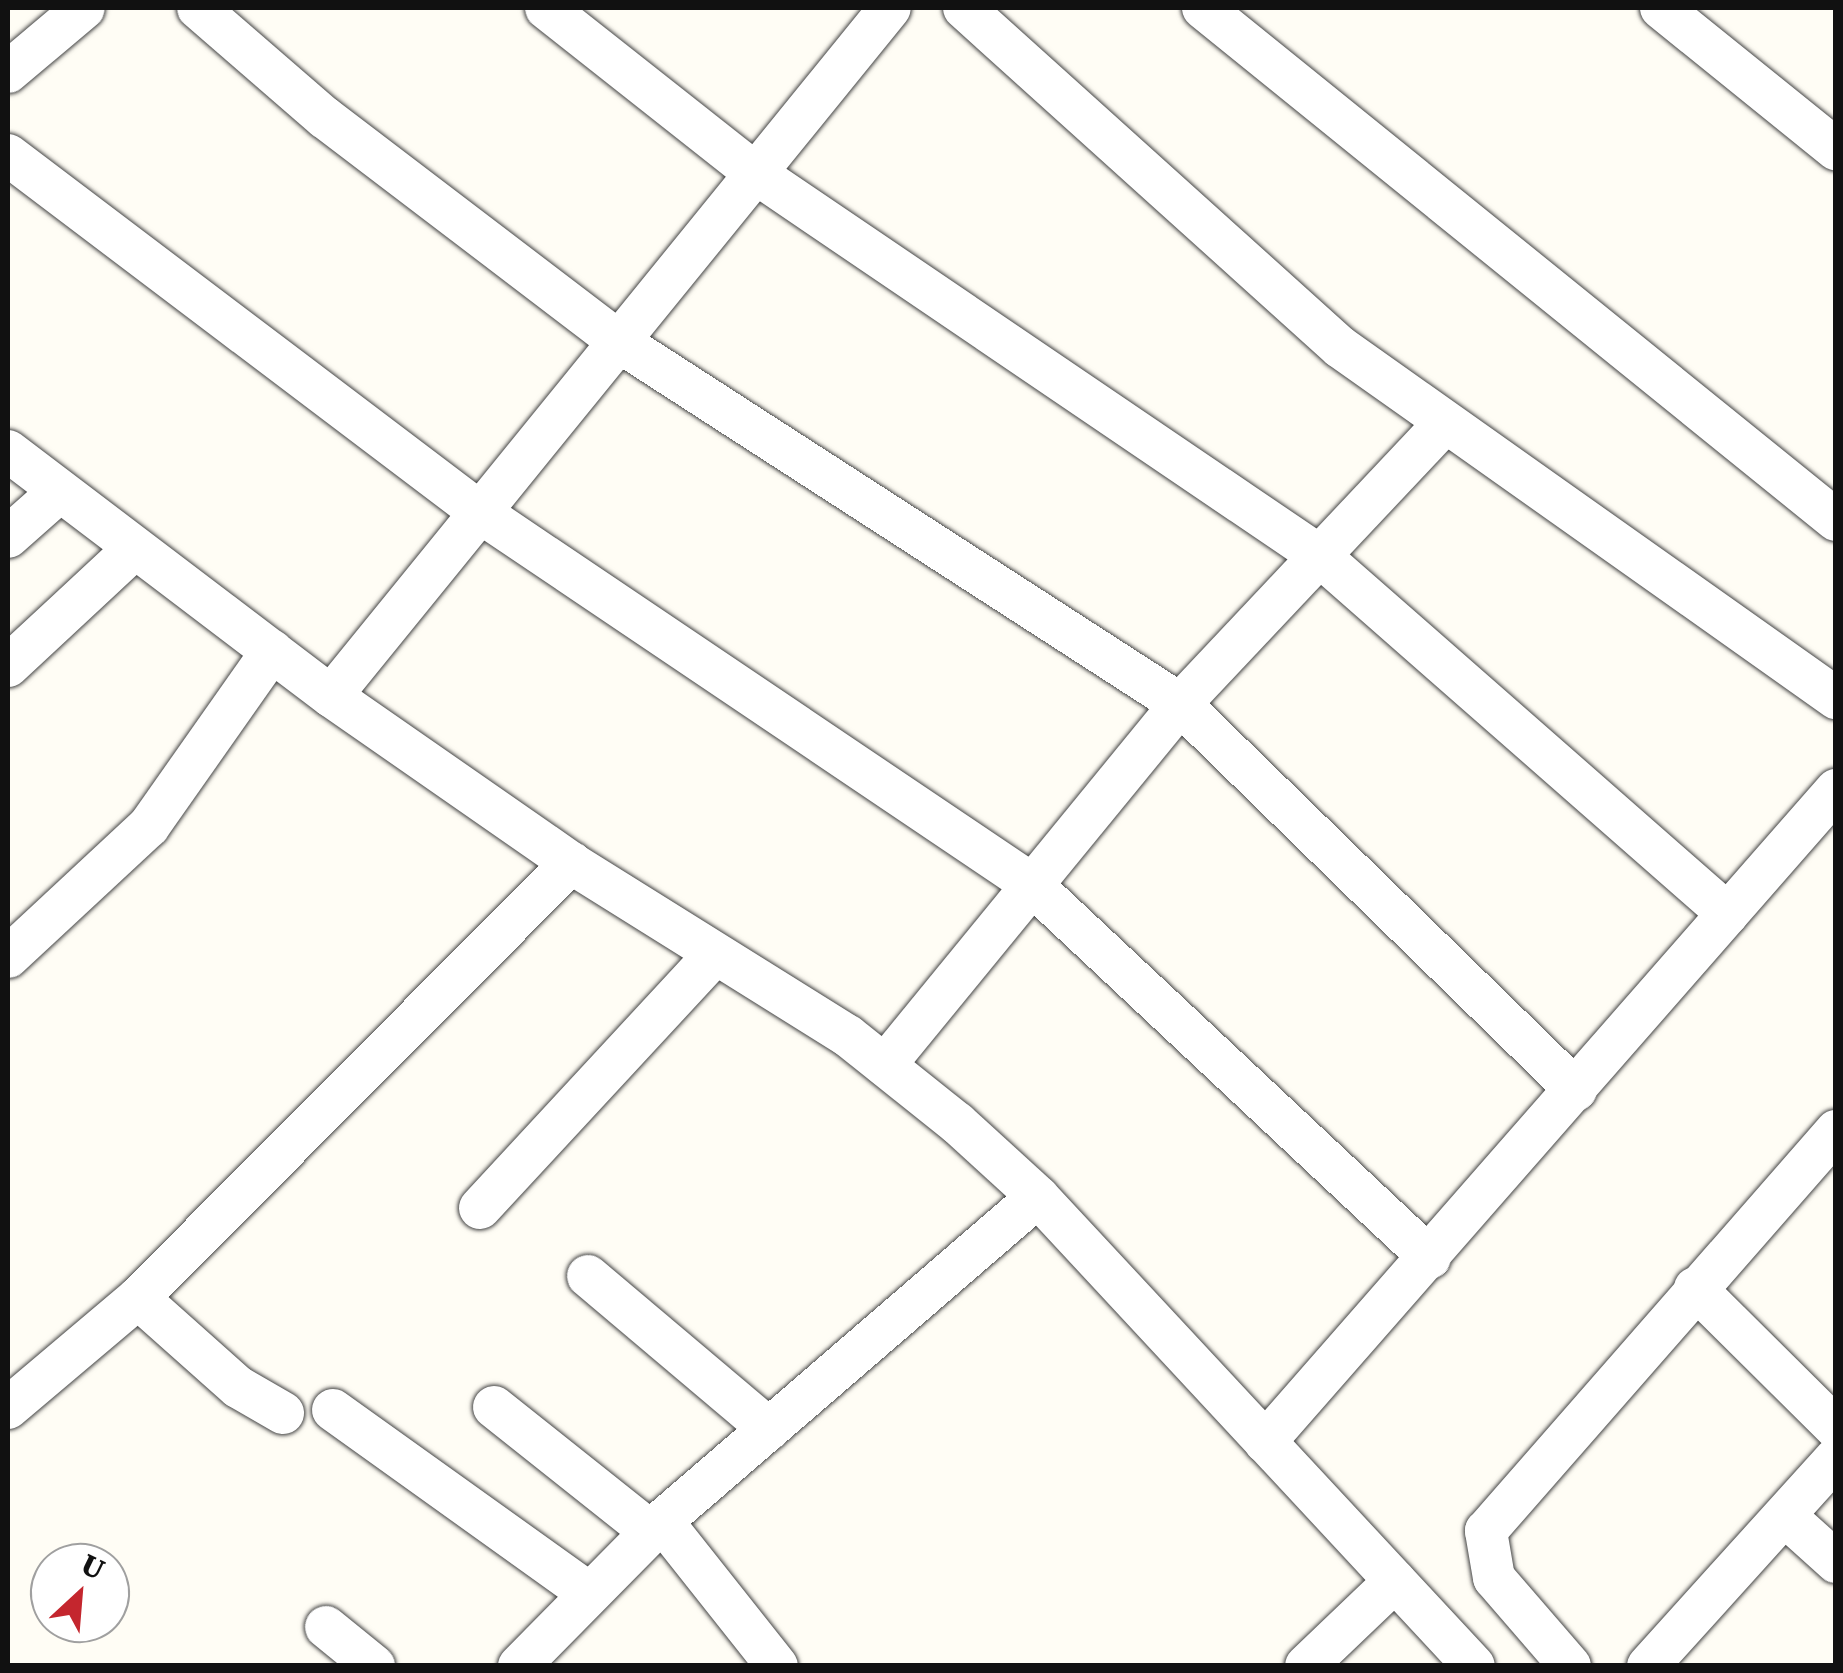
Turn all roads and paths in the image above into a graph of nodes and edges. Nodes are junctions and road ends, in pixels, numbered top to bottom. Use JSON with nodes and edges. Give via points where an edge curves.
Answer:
{"nodes":[{"id":1,"x":84,"y":8,"type":"edge"},
{"id":2,"x":198,"y":8,"type":"edge"},
{"id":3,"x":546,"y":8,"type":"edge"},
{"id":4,"x":890,"y":8,"type":"edge"},
{"id":5,"x":964,"y":8,"type":"edge"},
{"id":6,"x":1203,"y":8,"type":"edge"},
{"id":7,"x":1661,"y":8,"type":"edge"},
{"id":8,"x":8,"y":72,"type":"edge"},
{"id":9,"x":1836,"y":149,"type":"edge"},
{"id":10,"x":8,"y":155,"type":"edge"},
{"id":11,"x":751,"y":170,"type":"junction"},
{"id":12,"x":618,"y":342,"type":"junction"},
{"id":13,"x":1444,"y":424,"type":"junction"},
{"id":14,"x":8,"y":451,"type":"edge"},
{"id":15,"x":60,"y":492,"type":"junction"},
{"id":16,"x":481,"y":513,"type":"junction"},
{"id":17,"x":1836,"y":520,"type":"edge"},
{"id":18,"x":8,"y":537,"type":"edge"},
{"id":19,"x":134,"y":548,"type":"junction"},
{"id":20,"x":1321,"y":558,"type":"junction"},
{"id":21,"x":272,"y":652,"type":"junction"},
{"id":22,"x":8,"y":666,"type":"edge"},
{"id":23,"x":331,"y":696,"type":"junction"},
{"id":24,"x":1836,"y":698,"type":"edge"},
{"id":25,"x":1180,"y":704,"type":"junction"},
{"id":26,"x":1836,"y":790,"type":"edge"},
{"id":27,"x":571,"y":862,"type":"junction"},
{"id":28,"x":1030,"y":883,"type":"junction"},
{"id":29,"x":1728,"y":914,"type":"junction"},
{"id":30,"x":714,"y":955,"type":"junction"},
{"id":31,"x":8,"y":957,"type":"edge"},
{"id":32,"x":886,"y":1065,"type":"junction"},
{"id":33,"x":1576,"y":1090,"type":"junction"},
{"id":34,"x":1836,"y":1131,"type":"edge"},
{"id":35,"x":1038,"y":1197,"type":"junction"},
{"id":36,"x":480,"y":1208,"type":"dead end"},
{"id":37,"x":1430,"y":1258,"type":"junction"},
{"id":38,"x":588,"y":1276,"type":"dead end"},
{"id":39,"x":1695,"y":1288,"type":"junction"},
{"id":40,"x":138,"y":1298,"type":"junction"},
{"id":41,"x":494,"y":1407,"type":"dead end"},
{"id":42,"x":8,"y":1408,"type":"edge"},
{"id":43,"x":334,"y":1410,"type":"dead end"},
{"id":44,"x":284,"y":1413,"type":"dead end"},
{"id":45,"x":1836,"y":1428,"type":"edge"},
{"id":46,"x":769,"y":1429,"type":"junction"},
{"id":47,"x":1265,"y":1442,"type":"junction"},
{"id":48,"x":1836,"y":1458,"type":"edge"},
{"id":49,"x":1786,"y":1516,"type":"junction"},
{"id":50,"x":656,"y":1527,"type":"junction"},
{"id":51,"x":1830,"y":1546,"type":"edge"},
{"id":52,"x":1395,"y":1581,"type":"junction"},
{"id":53,"x":587,"y":1592,"type":"junction"},
{"id":54,"x":326,"y":1628,"type":"dead end"},
{"id":55,"x":1468,"y":1663,"type":"edge"},
{"id":56,"x":374,"y":1666,"type":"edge"},
{"id":57,"x":520,"y":1666,"type":"edge"},
{"id":58,"x":777,"y":1666,"type":"edge"},
{"id":59,"x":1306,"y":1666,"type":"edge"},
{"id":60,"x":1570,"y":1666,"type":"edge"},
{"id":61,"x":1648,"y":1666,"type":"edge"}],
"edges":[{"from":1,"to":8,"type":"street"},
{"from":2,"to":12,"type":"street","via":[[324,117]]},
{"from":3,"to":11,"type":"street"},
{"from":4,"to":11,"type":"street"},
{"from":5,"to":13,"type":"street","via":[[1340,346]]},
{"from":6,"to":17,"type":"street"},
{"from":7,"to":9,"type":"street"},
{"from":10,"to":16,"type":"street"},
{"from":11,"to":12,"type":"street"},
{"from":11,"to":20,"type":"street"},
{"from":12,"to":16,"type":"street"},
{"from":12,"to":25,"type":"street"},
{"from":13,"to":20,"type":"street"},
{"from":13,"to":24,"type":"street"},
{"from":14,"to":15,"type":"street"},
{"from":15,"to":18,"type":"street"},
{"from":15,"to":19,"type":"street"},
{"from":16,"to":23,"type":"street"},
{"from":16,"to":28,"type":"street"},
{"from":19,"to":21,"type":"street"},
{"from":19,"to":22,"type":"street"},
{"from":20,"to":25,"type":"street"},
{"from":20,"to":29,"type":"street"},
{"from":21,"to":23,"type":"street"},
{"from":21,"to":31,"type":"street","via":[[149,826]]},
{"from":23,"to":27,"type":"street"},
{"from":25,"to":28,"type":"street"},
{"from":25,"to":33,"type":"street"},
{"from":26,"to":29,"type":"street"},
{"from":27,"to":30,"type":"street"},
{"from":27,"to":40,"type":"street"},
{"from":28,"to":32,"type":"street"},
{"from":28,"to":37,"type":"street"},
{"from":29,"to":33,"type":"street"},
{"from":30,"to":32,"type":"street"},
{"from":30,"to":36,"type":"street"},
{"from":32,"to":35,"type":"street"},
{"from":33,"to":37,"type":"street"},
{"from":34,"to":39,"type":"street"},
{"from":35,"to":46,"type":"street"},
{"from":35,"to":47,"type":"street"},
{"from":37,"to":47,"type":"street"},
{"from":38,"to":46,"type":"street"},
{"from":39,"to":45,"type":"street"},
{"from":39,"to":60,"type":"street","via":[[1486,1531],[1494,1578]]},
{"from":40,"to":42,"type":"street"},
{"from":40,"to":44,"type":"street","via":[[238,1388]]},
{"from":41,"to":50,"type":"street"},
{"from":43,"to":53,"type":"street"},
{"from":46,"to":50,"type":"street"},
{"from":47,"to":52,"type":"street"},
{"from":48,"to":49,"type":"street"},
{"from":49,"to":51,"type":"street"},
{"from":49,"to":61,"type":"street"},
{"from":50,"to":53,"type":"street"},
{"from":50,"to":58,"type":"street"},
{"from":52,"to":55,"type":"street"},
{"from":52,"to":59,"type":"street"},
{"from":53,"to":57,"type":"street"},
{"from":54,"to":56,"type":"street"}]}
